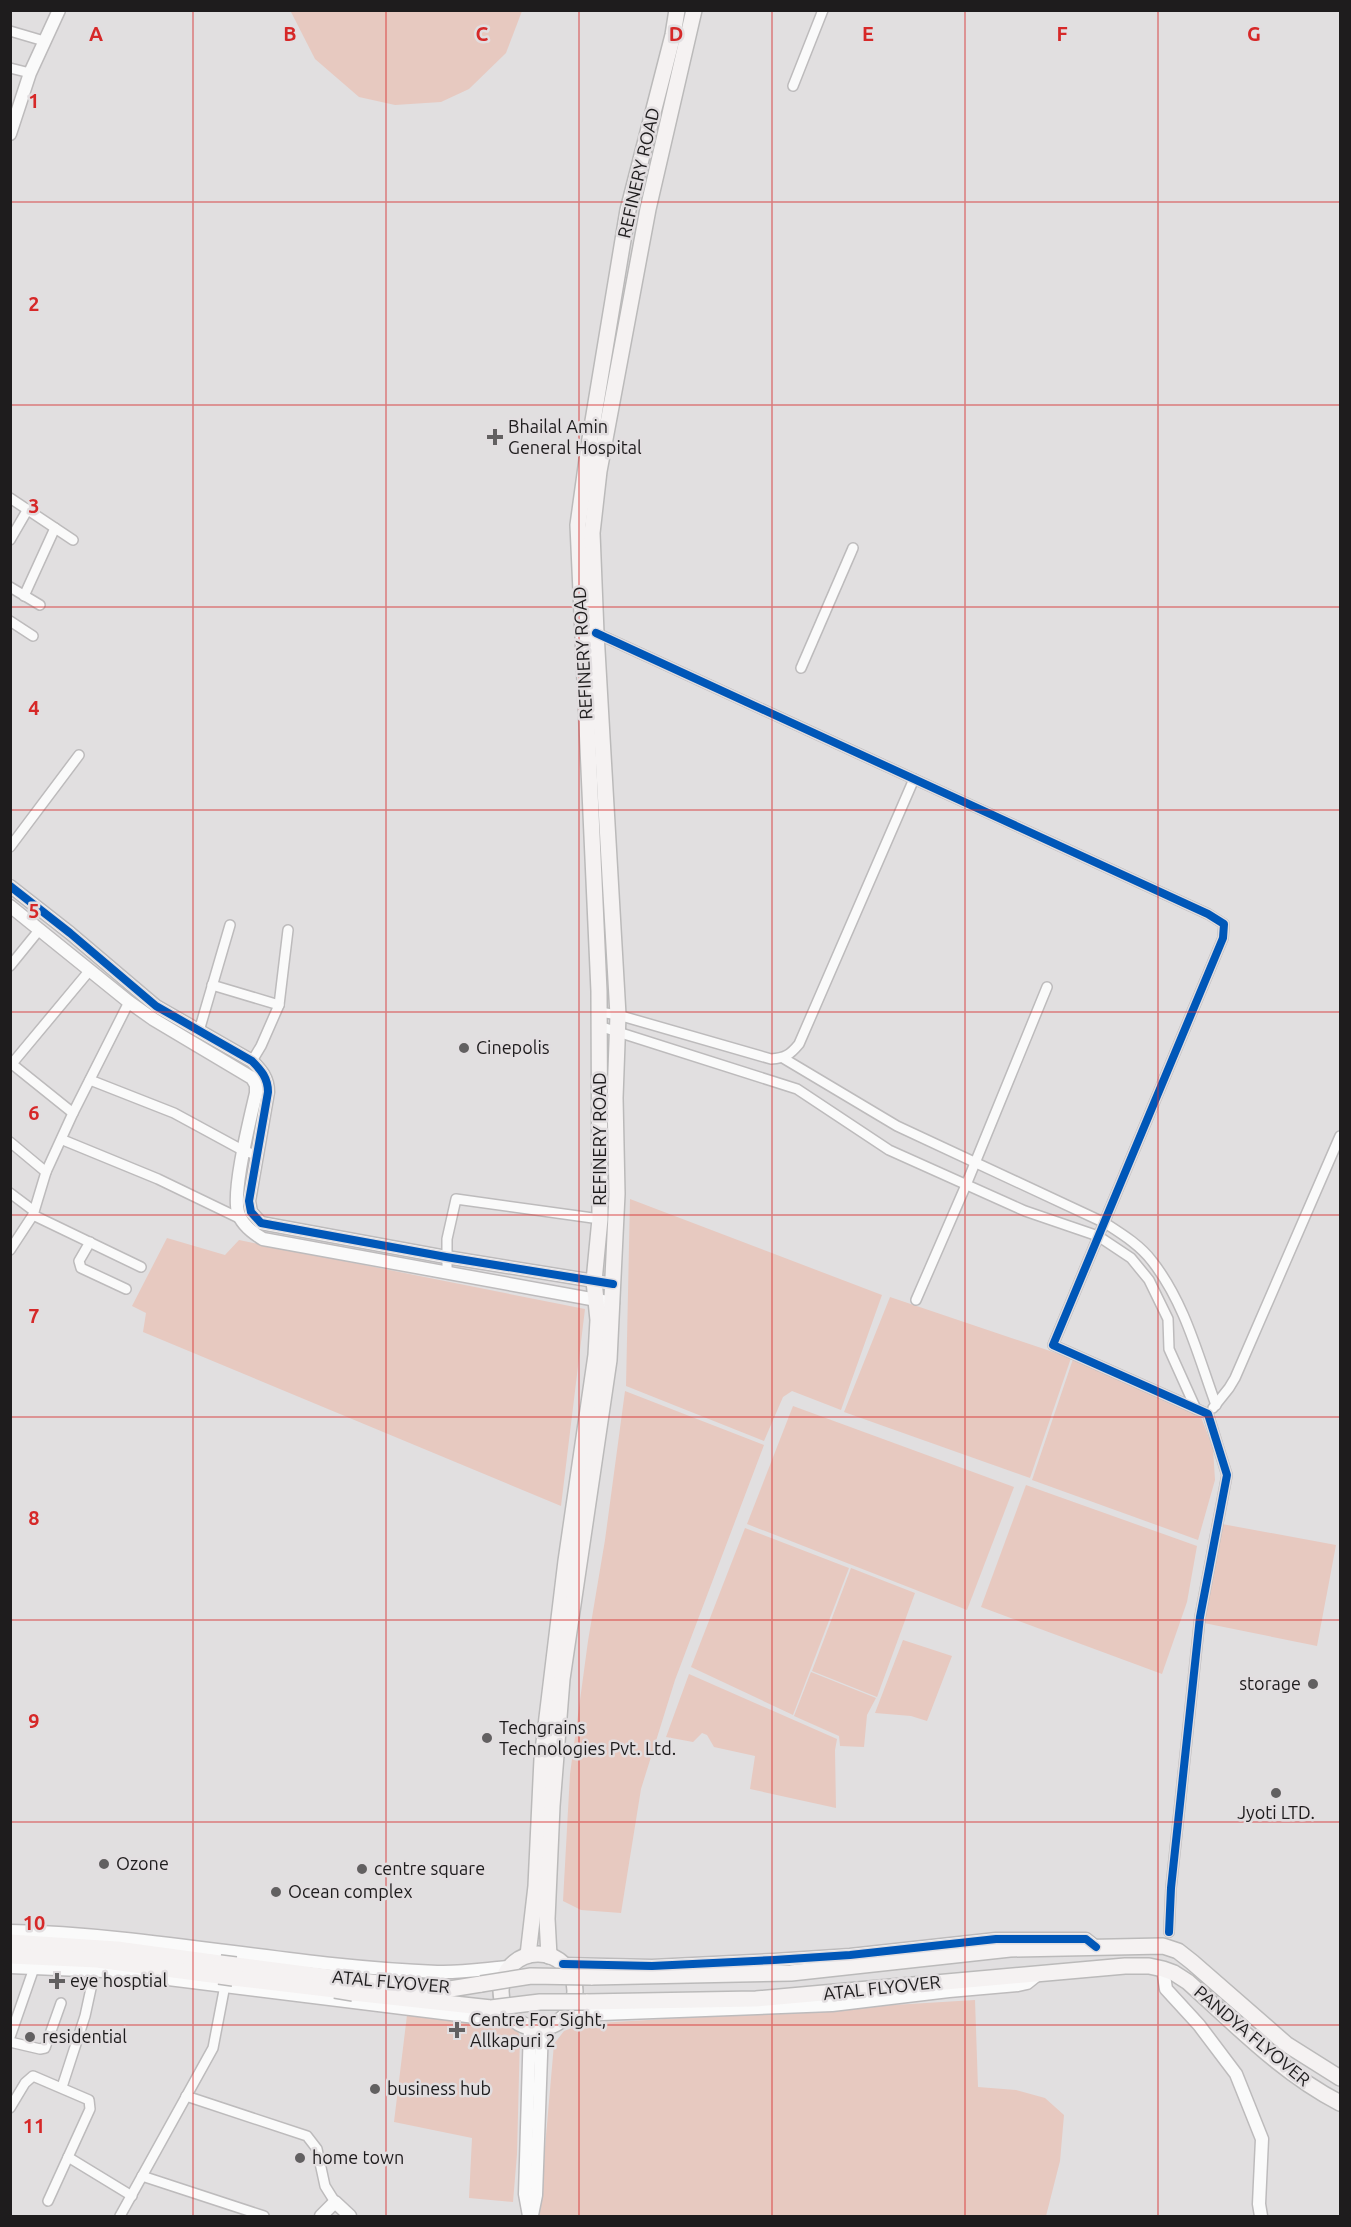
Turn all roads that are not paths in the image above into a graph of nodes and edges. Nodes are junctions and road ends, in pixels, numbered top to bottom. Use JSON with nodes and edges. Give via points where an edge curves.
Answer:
{"nodes":[{"id":1,"x":58,"y":10,"type":"edge"},
{"id":2,"x":677,"y":10,"type":"edge"},
{"id":3,"x":694,"y":10,"type":"edge"},
{"id":4,"x":824,"y":11,"type":"edge"},
{"id":5,"x":10,"y":31,"type":"edge"},
{"id":6,"x":44,"y":41,"type":"junction"},
{"id":7,"x":10,"y":68,"type":"edge"},
{"id":8,"x":30,"y":73,"type":"junction"},
{"id":9,"x":794,"y":86,"type":"dead end"},
{"id":10,"x":13,"y":114,"type":"edge"},
{"id":11,"x":10,"y":134,"type":"edge"},
{"id":12,"x":10,"y":498,"type":"edge"},
{"id":13,"x":28,"y":509,"type":"junction"},
{"id":14,"x":55,"y":528,"type":"junction"},
{"id":15,"x":10,"y":540,"type":"edge"},
{"id":16,"x":73,"y":540,"type":"dead end"},
{"id":17,"x":853,"y":548,"type":"dead end"},
{"id":18,"x":10,"y":587,"type":"edge"},
{"id":19,"x":24,"y":596,"type":"junction"},
{"id":20,"x":40,"y":605,"type":"dead end"},
{"id":21,"x":10,"y":621,"type":"edge"},
{"id":22,"x":33,"y":636,"type":"dead end"},
{"id":23,"x":592,"y":642,"type":"junction"},
{"id":24,"x":801,"y":668,"type":"dead end"},
{"id":25,"x":79,"y":755,"type":"dead end"},
{"id":26,"x":914,"y":779,"type":"junction"},
{"id":27,"x":10,"y":847,"type":"edge"},
{"id":28,"x":10,"y":886,"type":"edge"},
{"id":29,"x":10,"y":906,"type":"edge"},
{"id":30,"x":230,"y":925,"type":"dead end"},
{"id":31,"x":40,"y":929,"type":"junction"},
{"id":32,"x":288,"y":930,"type":"dead end"},
{"id":33,"x":10,"y":966,"type":"edge"},
{"id":34,"x":90,"y":969,"type":"junction"},
{"id":35,"x":213,"y":985,"type":"junction"},
{"id":36,"x":1047,"y":987,"type":"dead end"},
{"id":37,"x":129,"y":1002,"type":"junction"},
{"id":38,"x":279,"y":1005,"type":"junction"},
{"id":39,"x":599,"y":1019,"type":"junction"},
{"id":40,"x":618,"y":1023,"type":"junction"},
{"id":41,"x":199,"y":1031,"type":"junction"},
{"id":42,"x":783,"y":1058,"type":"junction"},
{"id":43,"x":252,"y":1061,"type":"junction"},
{"id":44,"x":11,"y":1065,"type":"edge"},
{"id":45,"x":90,"y":1080,"type":"junction"},
{"id":46,"x":73,"y":1113,"type":"junction"},
{"id":47,"x":1341,"y":1136,"type":"edge"},
{"id":48,"x":63,"y":1140,"type":"junction"},
{"id":49,"x":10,"y":1142,"type":"edge"},
{"id":50,"x":244,"y":1151,"type":"junction"},
{"id":51,"x":257,"y":1155,"type":"junction"},
{"id":52,"x":975,"y":1162,"type":"junction"},
{"id":53,"x":46,"y":1172,"type":"junction"},
{"id":54,"x":966,"y":1185,"type":"junction"},
{"id":55,"x":10,"y":1193,"type":"edge"},
{"id":56,"x":33,"y":1213,"type":"junction"},
{"id":57,"x":241,"y":1219,"type":"junction"},
{"id":58,"x":600,"y":1219,"type":"junction"},
{"id":59,"x":1105,"y":1223,"type":"junction"},
{"id":60,"x":1098,"y":1236,"type":"junction"},
{"id":61,"x":90,"y":1242,"type":"junction"},
{"id":62,"x":12,"y":1244,"type":"edge"},
{"id":63,"x":446,"y":1257,"type":"junction"},
{"id":64,"x":141,"y":1267,"type":"dead end"},
{"id":65,"x":447,"y":1273,"type":"junction"},
{"id":66,"x":594,"y":1281,"type":"junction"},
{"id":67,"x":613,"y":1284,"type":"junction"},
{"id":68,"x":126,"y":1289,"type":"dead end"},
{"id":69,"x":916,"y":1300,"type":"dead end"},
{"id":70,"x":596,"y":1302,"type":"junction"},
{"id":71,"x":613,"y":1303,"type":"junction"},
{"id":72,"x":1216,"y":1405,"type":"junction"},
{"id":73,"x":1196,"y":1409,"type":"junction"},
{"id":74,"x":1208,"y":1414,"type":"junction"},
{"id":75,"x":563,"y":1633,"type":"junction"},
{"id":76,"x":546,"y":1805,"type":"junction"},
{"id":77,"x":10,"y":1931,"type":"edge"},
{"id":78,"x":10,"y":1942,"type":"edge"},
{"id":79,"x":1170,"y":1943,"type":"junction"},
{"id":80,"x":1096,"y":1947,"type":"junction"},
{"id":81,"x":228,"y":1951,"type":"junction"},
{"id":82,"x":528,"y":1955,"type":"junction"},
{"id":83,"x":10,"y":1956,"type":"edge"},
{"id":84,"x":549,"y":1956,"type":"junction"},
{"id":85,"x":342,"y":1964,"type":"junction"},
{"id":86,"x":563,"y":1964,"type":"junction"},
{"id":87,"x":10,"y":1967,"type":"edge"},
{"id":88,"x":509,"y":1967,"type":"junction"},
{"id":89,"x":34,"y":1968,"type":"junction"},
{"id":90,"x":1163,"y":1969,"type":"junction"},
{"id":91,"x":95,"y":1970,"type":"junction"},
{"id":92,"x":1037,"y":1975,"type":"junction"},
{"id":93,"x":225,"y":1986,"type":"junction"},
{"id":94,"x":61,"y":2003,"type":"dead end"},
{"id":95,"x":345,"y":2003,"type":"junction"},
{"id":96,"x":513,"y":2017,"type":"junction"},
{"id":97,"x":564,"y":2018,"type":"junction"},
{"id":98,"x":536,"y":2027,"type":"junction"},
{"id":99,"x":10,"y":2037,"type":"edge"},
{"id":100,"x":10,"y":2042,"type":"edge"},
{"id":101,"x":1341,"y":2078,"type":"edge"},
{"id":102,"x":62,"y":2087,"type":"junction"},
{"id":103,"x":186,"y":2096,"type":"junction"},
{"id":104,"x":1341,"y":2103,"type":"edge"},
{"id":105,"x":10,"y":2108,"type":"edge"},
{"id":106,"x":68,"y":2157,"type":"junction"},
{"id":107,"x":142,"y":2176,"type":"junction"},
{"id":108,"x":132,"y":2196,"type":"junction"},
{"id":109,"x":48,"y":2201,"type":"dead end"},
{"id":110,"x":335,"y":2202,"type":"junction"},
{"id":111,"x":238,"y":2213,"type":"edge"},
{"id":112,"x":120,"y":2217,"type":"edge"},
{"id":113,"x":264,"y":2217,"type":"edge"},
{"id":114,"x":321,"y":2217,"type":"edge"},
{"id":115,"x":350,"y":2217,"type":"edge"},
{"id":116,"x":531,"y":2217,"type":"edge"},
{"id":117,"x":1261,"y":2217,"type":"edge"}],
"edges":[{"from":1,"to":6,"type":"street"},
{"from":2,"to":23,"type":"main road","name":"REFINERY ROAD","via":[[628,210],[582,486],[578,534]]},
{"from":3,"to":23,"type":"main road","name":"REFINERY ROAD","via":[[648,210],[599,471],[592,533]]},
{"from":4,"to":9,"type":"street"},
{"from":5,"to":6,"type":"street"},
{"from":6,"to":8,"type":"street"},
{"from":7,"to":8,"type":"street"},
{"from":8,"to":10,"type":"street"},
{"from":10,"to":11,"type":"street"},
{"from":12,"to":13,"type":"street"},
{"from":13,"to":14,"type":"street"},
{"from":13,"to":15,"type":"street"},
{"from":14,"to":16,"type":"street"},
{"from":14,"to":19,"type":"street"},
{"from":17,"to":24,"type":"street"},
{"from":18,"to":19,"type":"street"},
{"from":19,"to":20,"type":"street"},
{"from":21,"to":22,"type":"street"},
{"from":23,"to":26,"type":"street"},
{"from":23,"to":39,"type":"main road","name":"REFINERY ROAD"},
{"from":23,"to":40,"type":"main road","name":"REFINERY ROAD"},
{"from":25,"to":27,"type":"street"},
{"from":26,"to":42,"type":"street","via":[[799,1044]]},
{"from":26,"to":59,"type":"street","via":[[1224,924],[1223,938]]},
{"from":28,"to":41,"type":"street","via":[[145,998]]},
{"from":29,"to":31,"type":"street"},
{"from":30,"to":35,"type":"street"},
{"from":31,"to":33,"type":"street"},
{"from":31,"to":34,"type":"street"},
{"from":32,"to":38,"type":"street"},
{"from":34,"to":37,"type":"street"},
{"from":34,"to":44,"type":"street"},
{"from":35,"to":38,"type":"street"},
{"from":35,"to":41,"type":"street"},
{"from":36,"to":52,"type":"street"},
{"from":37,"to":45,"type":"street"},
{"from":37,"to":50,"type":"street","via":[[252,1078],[256,1093]]},
{"from":38,"to":43,"type":"street"},
{"from":39,"to":40,"type":"street"},
{"from":39,"to":40,"type":"street"},
{"from":39,"to":58,"type":"main road","name":"REFINERY ROAD"},
{"from":40,"to":42,"type":"street","via":[[771,1059]]},
{"from":40,"to":54,"type":"street","via":[[797,1089],[889,1150]]},
{"from":40,"to":67,"type":"main road","name":"REFINERY ROAD"},
{"from":41,"to":43,"type":"street"},
{"from":42,"to":52,"type":"street","via":[[897,1126]]},
{"from":43,"to":51,"type":"street","via":[[268,1086]]},
{"from":44,"to":46,"type":"street"},
{"from":45,"to":46,"type":"street"},
{"from":45,"to":50,"type":"street","via":[[174,1113]]},
{"from":46,"to":48,"type":"street"},
{"from":47,"to":72,"type":"street","via":[[1234,1378]]},
{"from":48,"to":53,"type":"street"},
{"from":48,"to":57,"type":"street"},
{"from":49,"to":53,"type":"street"},
{"from":50,"to":51,"type":"street"},
{"from":50,"to":57,"type":"street","via":[[236,1202]]},
{"from":51,"to":63,"type":"street","via":[[249,1201],[251,1212],[261,1223]]},
{"from":52,"to":54,"type":"street"},
{"from":52,"to":59,"type":"street"},
{"from":53,"to":56,"type":"street"},
{"from":54,"to":60,"type":"street"},
{"from":54,"to":69,"type":"street"},
{"from":55,"to":56,"type":"street"},
{"from":56,"to":61,"type":"street"},
{"from":56,"to":62,"type":"street"},
{"from":57,"to":65,"type":"street","via":[[263,1239]]},
{"from":58,"to":63,"type":"street","via":[[456,1198]]},
{"from":58,"to":66,"type":"main road","name":"REFINERY ROAD"},
{"from":59,"to":60,"type":"street"},
{"from":59,"to":72,"type":"street","via":[[1152,1260],[1163,1278],[1191,1331]]},
{"from":60,"to":73,"type":"street","via":[[1131,1258],[1149,1280],[1168,1319],[1169,1349]]},
{"from":60,"to":73,"type":"street","via":[[1053,1345]]},
{"from":61,"to":64,"type":"street"},
{"from":61,"to":68,"type":"street","via":[[79,1261],[81,1268]]},
{"from":63,"to":65,"type":"street"},
{"from":63,"to":66,"type":"street"},
{"from":65,"to":70,"type":"street"},
{"from":66,"to":67,"type":"street"},
{"from":66,"to":70,"type":"main road","name":"REFINERY ROAD"},
{"from":67,"to":71,"type":"main road","name":"REFINERY ROAD"},
{"from":70,"to":71,"type":"street"},
{"from":70,"to":75,"type":"main road","name":"REFINERY ROAD","via":[[596,1355]]},
{"from":71,"to":75,"type":"main road","name":"REFINERY ROAD","via":[[609,1360]]},
{"from":72,"to":74,"type":"street"},
{"from":73,"to":74,"type":"street"},
{"from":74,"to":79,"type":"street","via":[[1227,1474],[1200,1617],[1171,1888]]},
{"from":75,"to":76,"type":"main road","via":[[562,1678]]},
{"from":76,"to":82,"type":"main road"},
{"from":76,"to":84,"type":"main road"},
{"from":77,"to":81,"type":"street","via":[[106,1935]]},
{"from":78,"to":80,"type":"main road","name":"ATAL FLYOVER","bridge":true,"via":[[117,1949],[444,1990],[531,1976],[791,1973],[1010,1949]]},
{"from":79,"to":80,"type":"main road","name":"ATAL FLYOVER"},
{"from":79,"to":101,"type":"main road","name":"PANDYA FLYOVER","via":[[1286,2044]]},
{"from":80,"to":86,"type":"street","via":[[1086,1939],[996,1939],[774,1960],[652,1966]]},
{"from":81,"to":85,"type":"street"},
{"from":81,"to":93,"type":"street"},
{"from":82,"to":84,"type":"main road"},
{"from":82,"to":88,"type":"main road"},
{"from":83,"to":92,"type":"main road","name":"ATAL FLYOVER","bridge":true,"via":[[127,1963],[491,2008],[540,2002],[756,1999]]},
{"from":84,"to":86,"type":"main road"},
{"from":85,"to":88,"type":"street","via":[[438,1972]]},
{"from":85,"to":95,"type":"street"},
{"from":86,"to":97,"type":"main road","via":[[571,1973],[575,1997]]},
{"from":87,"to":89,"type":"street"},
{"from":88,"to":96,"type":"main road","via":[[501,1990],[503,2003]]},
{"from":89,"to":91,"type":"street"},
{"from":89,"to":99,"type":"street"},
{"from":90,"to":92,"type":"main road","name":"ATAL FLYOVER","via":[[1125,1966]]},
{"from":90,"to":104,"type":"main road","name":"PANDYA FLYOVER","via":[[1188,1982],[1301,2080]]},
{"from":90,"to":117,"type":"street","via":[[1166,1989],[1236,2074],[1262,2139]]},
{"from":91,"to":93,"type":"street"},
{"from":91,"to":102,"type":"street"},
{"from":92,"to":97,"type":"street","via":[[1018,1985],[832,2005]]},
{"from":93,"to":95,"type":"street"},
{"from":93,"to":103,"type":"street","via":[[213,2048]]},
{"from":94,"to":100,"type":"street","via":[[45,2048]]},
{"from":95,"to":96,"type":"street","via":[[483,2018]]},
{"from":96,"to":98,"type":"main road"},
{"from":97,"to":98,"type":"main road"},
{"from":98,"to":116,"type":"street","via":[[536,2195]]},
{"from":102,"to":105,"type":"street","via":[[33,2076]]},
{"from":102,"to":106,"type":"street","via":[[85,2097],[91,2104]]},
{"from":103,"to":107,"type":"street"},
{"from":103,"to":110,"type":"street","via":[[307,2136],[317,2149],[325,2186]]},
{"from":106,"to":108,"type":"street"},
{"from":106,"to":109,"type":"street"},
{"from":107,"to":108,"type":"street"},
{"from":107,"to":111,"type":"street"},
{"from":108,"to":112,"type":"street"},
{"from":110,"to":114,"type":"street"},
{"from":110,"to":115,"type":"street"},
{"from":111,"to":113,"type":"street"}]}
